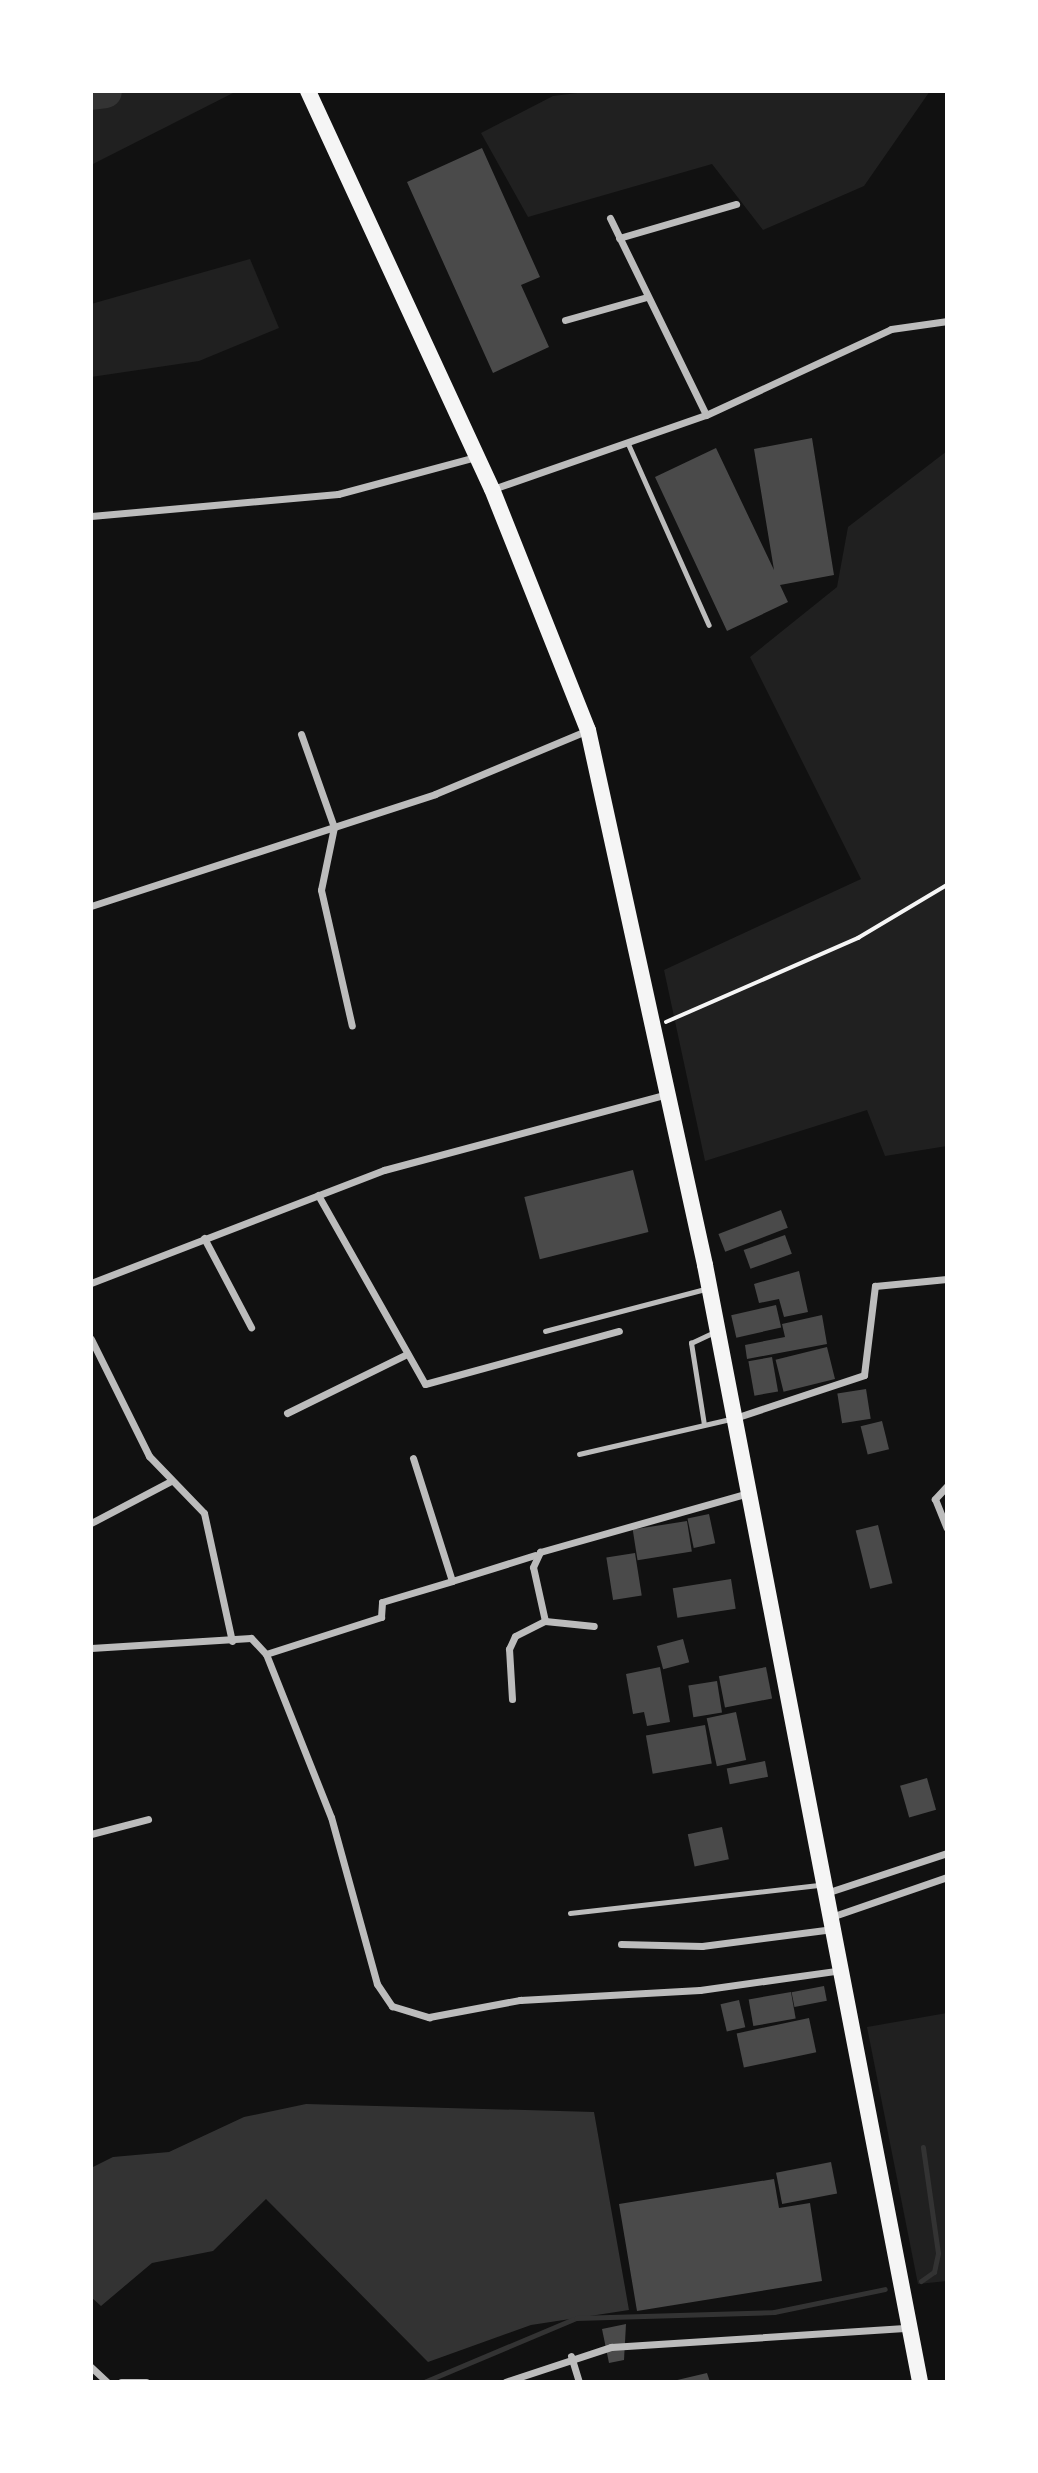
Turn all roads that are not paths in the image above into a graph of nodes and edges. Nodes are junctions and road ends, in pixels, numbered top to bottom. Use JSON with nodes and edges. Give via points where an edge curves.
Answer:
{"nodes":[{"id":1,"x":308,"y":91,"type":"edge"},
{"id":2,"x":736,"y":204,"type":"dead end"},
{"id":3,"x":610,"y":218,"type":"dead end"},
{"id":4,"x":619,"y":237,"type":"junction"},
{"id":5,"x":647,"y":297,"type":"junction"},
{"id":6,"x":565,"y":320,"type":"dead end"},
{"id":7,"x":947,"y":321,"type":"edge"},
{"id":8,"x":706,"y":415,"type":"junction"},
{"id":9,"x":628,"y":443,"type":"junction"},
{"id":10,"x":477,"y":457,"type":"junction"},
{"id":11,"x":492,"y":489,"type":"junction"},
{"id":12,"x":91,"y":516,"type":"edge"},
{"id":13,"x":709,"y":625,"type":"dead end"},
{"id":14,"x":588,"y":730,"type":"junction"},
{"id":15,"x":301,"y":734,"type":"dead end"},
{"id":16,"x":334,"y":827,"type":"junction"},
{"id":17,"x":92,"y":906,"type":"edge"},
{"id":18,"x":352,"y":1026,"type":"dead end"},
{"id":19,"x":668,"y":1094,"type":"junction"},
{"id":20,"x":318,"y":1195,"type":"junction"},
{"id":21,"x":204,"y":1238,"type":"junction"},
{"id":22,"x":947,"y":1279,"type":"edge"},
{"id":23,"x":91,"y":1283,"type":"edge"},
{"id":24,"x":709,"y":1288,"type":"junction"},
{"id":25,"x":251,"y":1327,"type":"dead end"},
{"id":26,"x":545,"y":1331,"type":"dead end"},
{"id":27,"x":618,"y":1331,"type":"dead end"},
{"id":28,"x":718,"y":1331,"type":"junction"},
{"id":29,"x":91,"y":1339,"type":"edge"},
{"id":30,"x":407,"y":1354,"type":"junction"},
{"id":31,"x":287,"y":1413,"type":"dead end"},
{"id":32,"x":735,"y":1418,"type":"junction"},
{"id":33,"x":704,"y":1425,"type":"junction"},
{"id":34,"x":579,"y":1454,"type":"dead end"},
{"id":35,"x":413,"y":1458,"type":"dead end"},
{"id":36,"x":170,"y":1481,"type":"junction"},
{"id":37,"x":947,"y":1486,"type":"edge"},
{"id":38,"x":750,"y":1493,"type":"junction"},
{"id":39,"x":91,"y":1523,"type":"edge"},
{"id":40,"x":947,"y":1528,"type":"edge"},
{"id":41,"x":535,"y":1555,"type":"junction"},
{"id":42,"x":452,"y":1581,"type":"junction"},
{"id":43,"x":545,"y":1621,"type":"junction"},
{"id":44,"x":594,"y":1626,"type":"dead end"},
{"id":45,"x":232,"y":1641,"type":"junction"},
{"id":46,"x":91,"y":1648,"type":"edge"},
{"id":47,"x":266,"y":1654,"type":"junction"},
{"id":48,"x":512,"y":1699,"type":"dead end"},
{"id":49,"x":148,"y":1819,"type":"dead end"},
{"id":50,"x":91,"y":1834,"type":"edge"},
{"id":51,"x":947,"y":1853,"type":"edge"},
{"id":52,"x":947,"y":1877,"type":"edge"},
{"id":53,"x":828,"y":1888,"type":"junction"},
{"id":54,"x":570,"y":1913,"type":"dead end"},
{"id":55,"x":834,"y":1922,"type":"junction"},
{"id":56,"x":621,"y":1944,"type":"dead end"},
{"id":57,"x":842,"y":1970,"type":"junction"},
{"id":58,"x":908,"y":2328,"type":"junction"},
{"id":59,"x":571,"y":2356,"type":"junction"},
{"id":60,"x":91,"y":2367,"type":"edge"},
{"id":61,"x":107,"y":2382,"type":"edge"},
{"id":62,"x":121,"y":2382,"type":"edge"},
{"id":63,"x":146,"y":2382,"type":"edge"},
{"id":64,"x":505,"y":2382,"type":"edge"},
{"id":65,"x":579,"y":2382,"type":"edge"},
{"id":66,"x":920,"y":2382,"type":"edge"}],
"edges":[{"from":1,"to":10,"type":"main road"},
{"from":2,"to":4,"type":"street"},
{"from":3,"to":4,"type":"street"},
{"from":4,"to":5,"type":"street"},
{"from":5,"to":6,"type":"street"},
{"from":5,"to":8,"type":"street"},
{"from":7,"to":8,"type":"street","via":[[891,329]]},
{"from":8,"to":9,"type":"street"},
{"from":9,"to":11,"type":"street"},
{"from":9,"to":13,"type":"lane"},
{"from":10,"to":11,"type":"main road"},
{"from":10,"to":12,"type":"street","via":[[338,494]]},
{"from":11,"to":14,"type":"main road"},
{"from":14,"to":16,"type":"street","via":[[435,794]]},
{"from":14,"to":19,"type":"main road"},
{"from":15,"to":16,"type":"street"},
{"from":16,"to":17,"type":"street"},
{"from":16,"to":18,"type":"street","via":[[321,890]]},
{"from":19,"to":20,"type":"street","via":[[424,1159]]},
{"from":19,"to":24,"type":"main road"},
{"from":20,"to":21,"type":"street"},
{"from":20,"to":30,"type":"street"},
{"from":21,"to":23,"type":"street"},
{"from":21,"to":25,"type":"street"},
{"from":22,"to":32,"type":"street","via":[[875,1286],[864,1375]]},
{"from":24,"to":26,"type":"lane"},
{"from":24,"to":28,"type":"main road"},
{"from":27,"to":30,"type":"street","via":[[427,1385]]},
{"from":28,"to":32,"type":"main road"},
{"from":28,"to":33,"type":"lane","via":[[691,1343]]},
{"from":29,"to":36,"type":"street","via":[[145,1449]]},
{"from":30,"to":31,"type":"street"},
{"from":32,"to":33,"type":"lane"},
{"from":32,"to":38,"type":"main road"},
{"from":33,"to":34,"type":"lane"},
{"from":35,"to":42,"type":"street"},
{"from":36,"to":39,"type":"street"},
{"from":36,"to":45,"type":"street","via":[[209,1524]]},
{"from":37,"to":40,"type":"street","via":[[935,1499]]},
{"from":38,"to":41,"type":"street"},
{"from":38,"to":53,"type":"main road"},
{"from":41,"to":42,"type":"street"},
{"from":41,"to":43,"type":"street"},
{"from":42,"to":47,"type":"street","via":[[381,1602],[381,1617]]},
{"from":43,"to":44,"type":"street"},
{"from":43,"to":48,"type":"street","via":[[515,1636],[509,1649]]},
{"from":45,"to":46,"type":"street"},
{"from":45,"to":47,"type":"street","via":[[253,1639]]},
{"from":47,"to":57,"type":"street","via":[[331,1817],[377,1984],[392,2006],[429,2017],[520,2000],[700,1990]]},
{"from":49,"to":50,"type":"street"},
{"from":51,"to":53,"type":"street"},
{"from":52,"to":55,"type":"street"},
{"from":53,"to":54,"type":"lane"},
{"from":53,"to":55,"type":"main road"},
{"from":55,"to":56,"type":"street","via":[[702,1946]]},
{"from":55,"to":57,"type":"main road"},
{"from":57,"to":58,"type":"main road"},
{"from":58,"to":59,"type":"street","via":[[611,2347]]},
{"from":58,"to":66,"type":"main road"},
{"from":59,"to":64,"type":"street"},
{"from":59,"to":65,"type":"street"},
{"from":60,"to":61,"type":"street"},
{"from":62,"to":63,"type":"street"}]}
